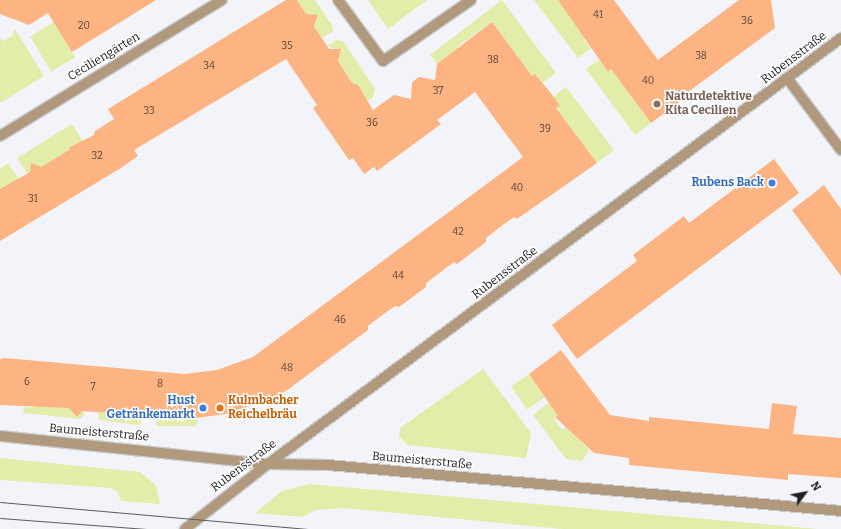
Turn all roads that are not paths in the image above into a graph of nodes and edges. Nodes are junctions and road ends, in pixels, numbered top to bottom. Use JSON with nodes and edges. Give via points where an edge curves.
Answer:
{"nodes":[{"id":1,"x":222,"y":0,"type":"edge"},
{"id":2,"x":338,"y":0,"type":"edge"},
{"id":3,"x":471,"y":0,"type":"edge"},
{"id":4,"x":841,"y":38,"type":"edge"},
{"id":5,"x":787,"y":78,"type":"junction"},
{"id":6,"x":0,"y":136,"type":"edge"},
{"id":7,"x":841,"y":150,"type":"edge"},
{"id":8,"x":0,"y":436,"type":"edge"},
{"id":9,"x":268,"y":464,"type":"junction"},
{"id":10,"x":841,"y":511,"type":"edge"},
{"id":11,"x":185,"y":529,"type":"edge"}],
"edges":[{"from":1,"to":6,"type":"street","name":"Ceciliengärten"},
{"from":2,"to":3,"type":"street","via":[[383,61]]},
{"from":4,"to":5,"type":"street","name":"Rubensstraße"},
{"from":5,"to":7,"type":"street"},
{"from":5,"to":9,"type":"street","name":"Rubensstraße"},
{"from":8,"to":9,"type":"street","name":"Baumeisterstraße"},
{"from":9,"to":10,"type":"street","name":"Baumeisterstraße","via":[[328,465]]},
{"from":9,"to":11,"type":"street","name":"Rubensstraße"}]}
